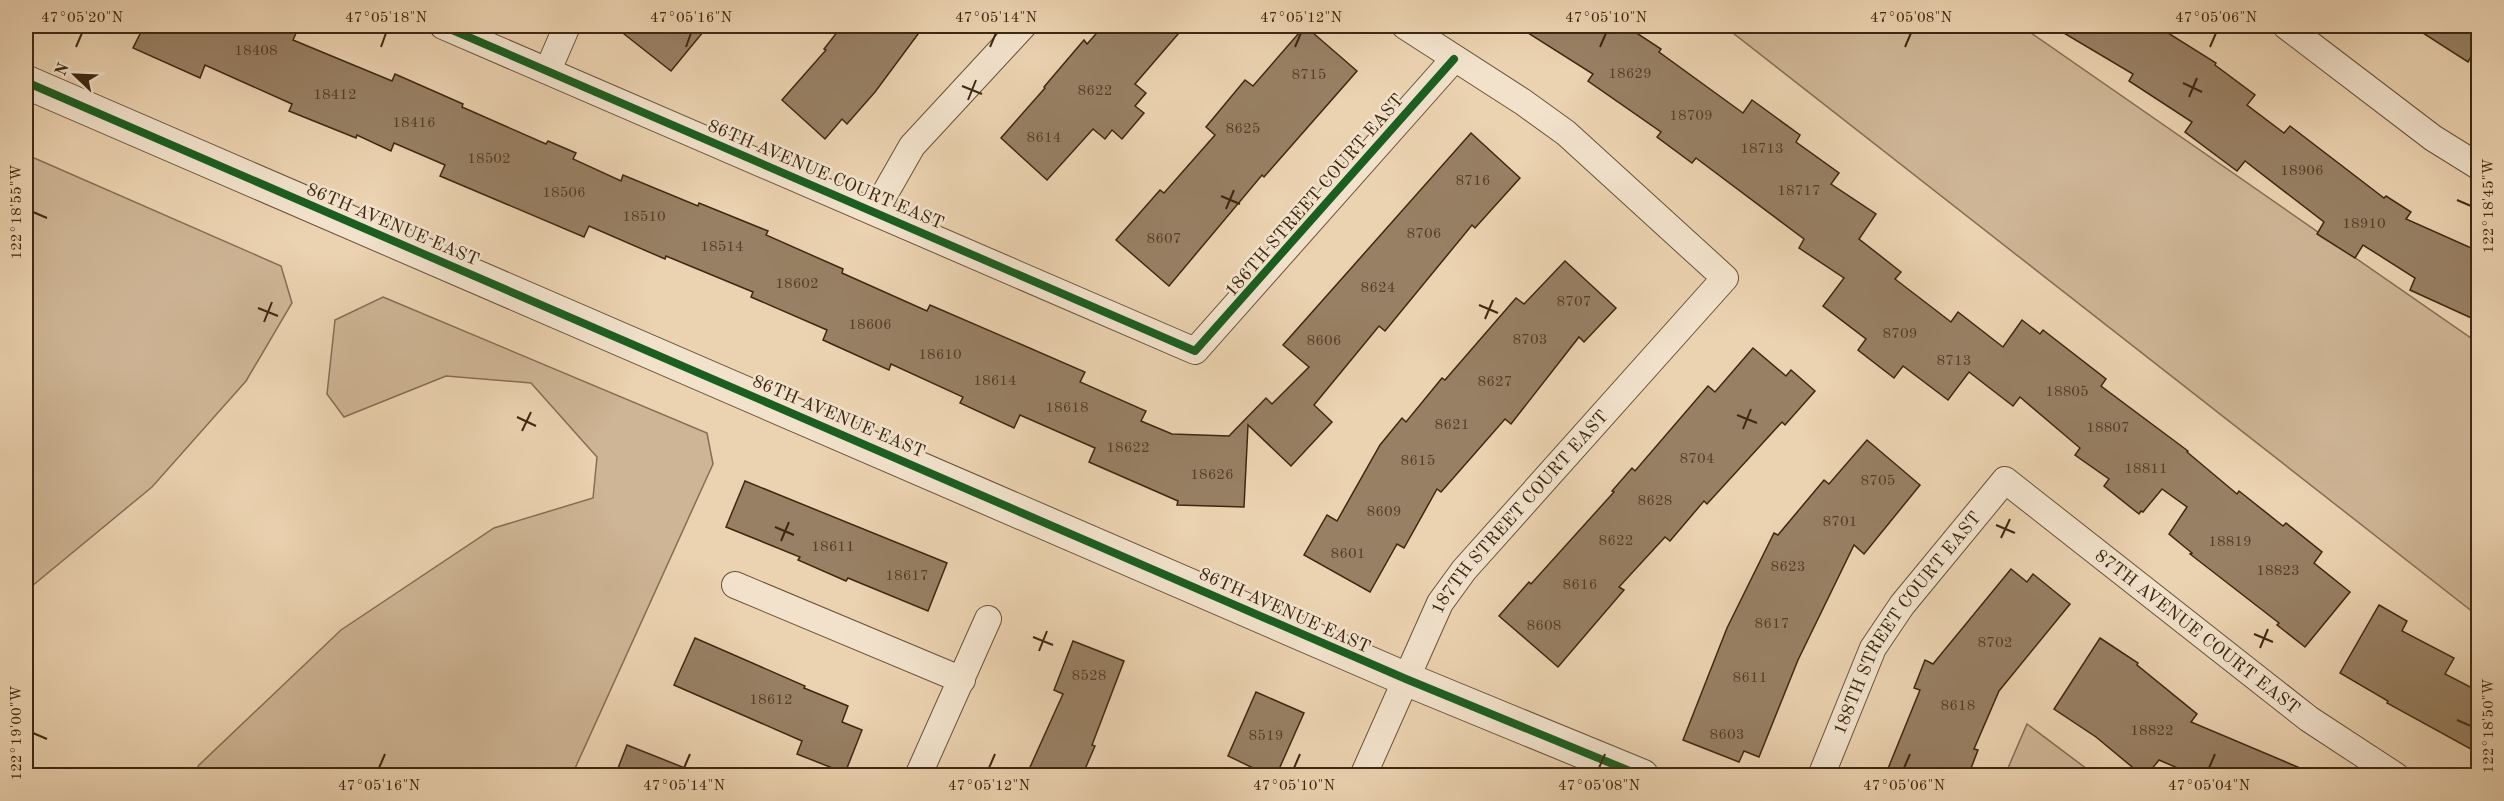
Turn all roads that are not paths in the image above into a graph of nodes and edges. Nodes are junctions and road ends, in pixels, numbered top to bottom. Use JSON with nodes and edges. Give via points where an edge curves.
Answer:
{"nodes":[{"id":1,"x":443,"y":26,"type":"edge"},
{"id":2,"x":567,"y":26,"type":"edge"},
{"id":3,"x":1023,"y":26,"type":"edge"},
{"id":4,"x":1405,"y":26,"type":"edge"},
{"id":5,"x":2286,"y":26,"type":"edge"},
{"id":6,"x":1454,"y":59,"type":"junction"},
{"id":7,"x":548,"y":70,"type":"junction"},
{"id":8,"x":26,"y":82,"type":"edge"},
{"id":9,"x":2478,"y":166,"type":"edge"},
{"id":10,"x":875,"y":211,"type":"junction"},
{"id":11,"x":1196,"y":351,"type":"joint"},
{"id":12,"x":2005,"y":480,"type":"joint"},
{"id":13,"x":735,"y":585,"type":"dead end"},
{"id":14,"x":988,"y":618,"type":"dead end"},
{"id":15,"x":1406,"y":679,"type":"junction"},
{"id":16,"x":962,"y":680,"type":"junction"},
{"id":17,"x":2380,"y":771,"type":"edge"},
{"id":18,"x":918,"y":776,"type":"edge"},
{"id":19,"x":1364,"y":776,"type":"edge"},
{"id":20,"x":1642,"y":776,"type":"edge"},
{"id":21,"x":1821,"y":776,"type":"edge"}],
"edges":[{"from":1,"to":7,"type":"street","name":"86TH AVENUE COURT EAST"},
{"from":2,"to":7,"type":"street"},
{"from":3,"to":10,"type":"street","via":[[912,146]]},
{"from":4,"to":6,"type":"street"},
{"from":5,"to":9,"type":"street","via":[[2433,138]]},
{"from":6,"to":11,"type":"street","name":"186TH STREET COURT EAST"},
{"from":6,"to":15,"type":"street","name":"187TH STREET COURT EAST","via":[[1566,133],[1725,278],[1464,570],[1440,603]]},
{"from":7,"to":10,"type":"street","name":"86TH AVENUE COURT EAST"},
{"from":8,"to":15,"type":"street","name":"86TH AVENUE EAST"},
{"from":10,"to":11,"type":"street","name":"86TH AVENUE COURT EAST"},
{"from":12,"to":17,"type":"street","name":"87TH AVENUE COURT EAST","via":[[2278,696]]},
{"from":12,"to":21,"type":"street","name":"188TH STREET COURT EAST","via":[[1902,605],[1873,648]]},
{"from":13,"to":16,"type":"street"},
{"from":14,"to":16,"type":"street"},
{"from":15,"to":19,"type":"street","name":"187TH STREET COURT EAST"},
{"from":15,"to":20,"type":"street","name":"86TH AVENUE EAST"},
{"from":16,"to":18,"type":"street"}]}
